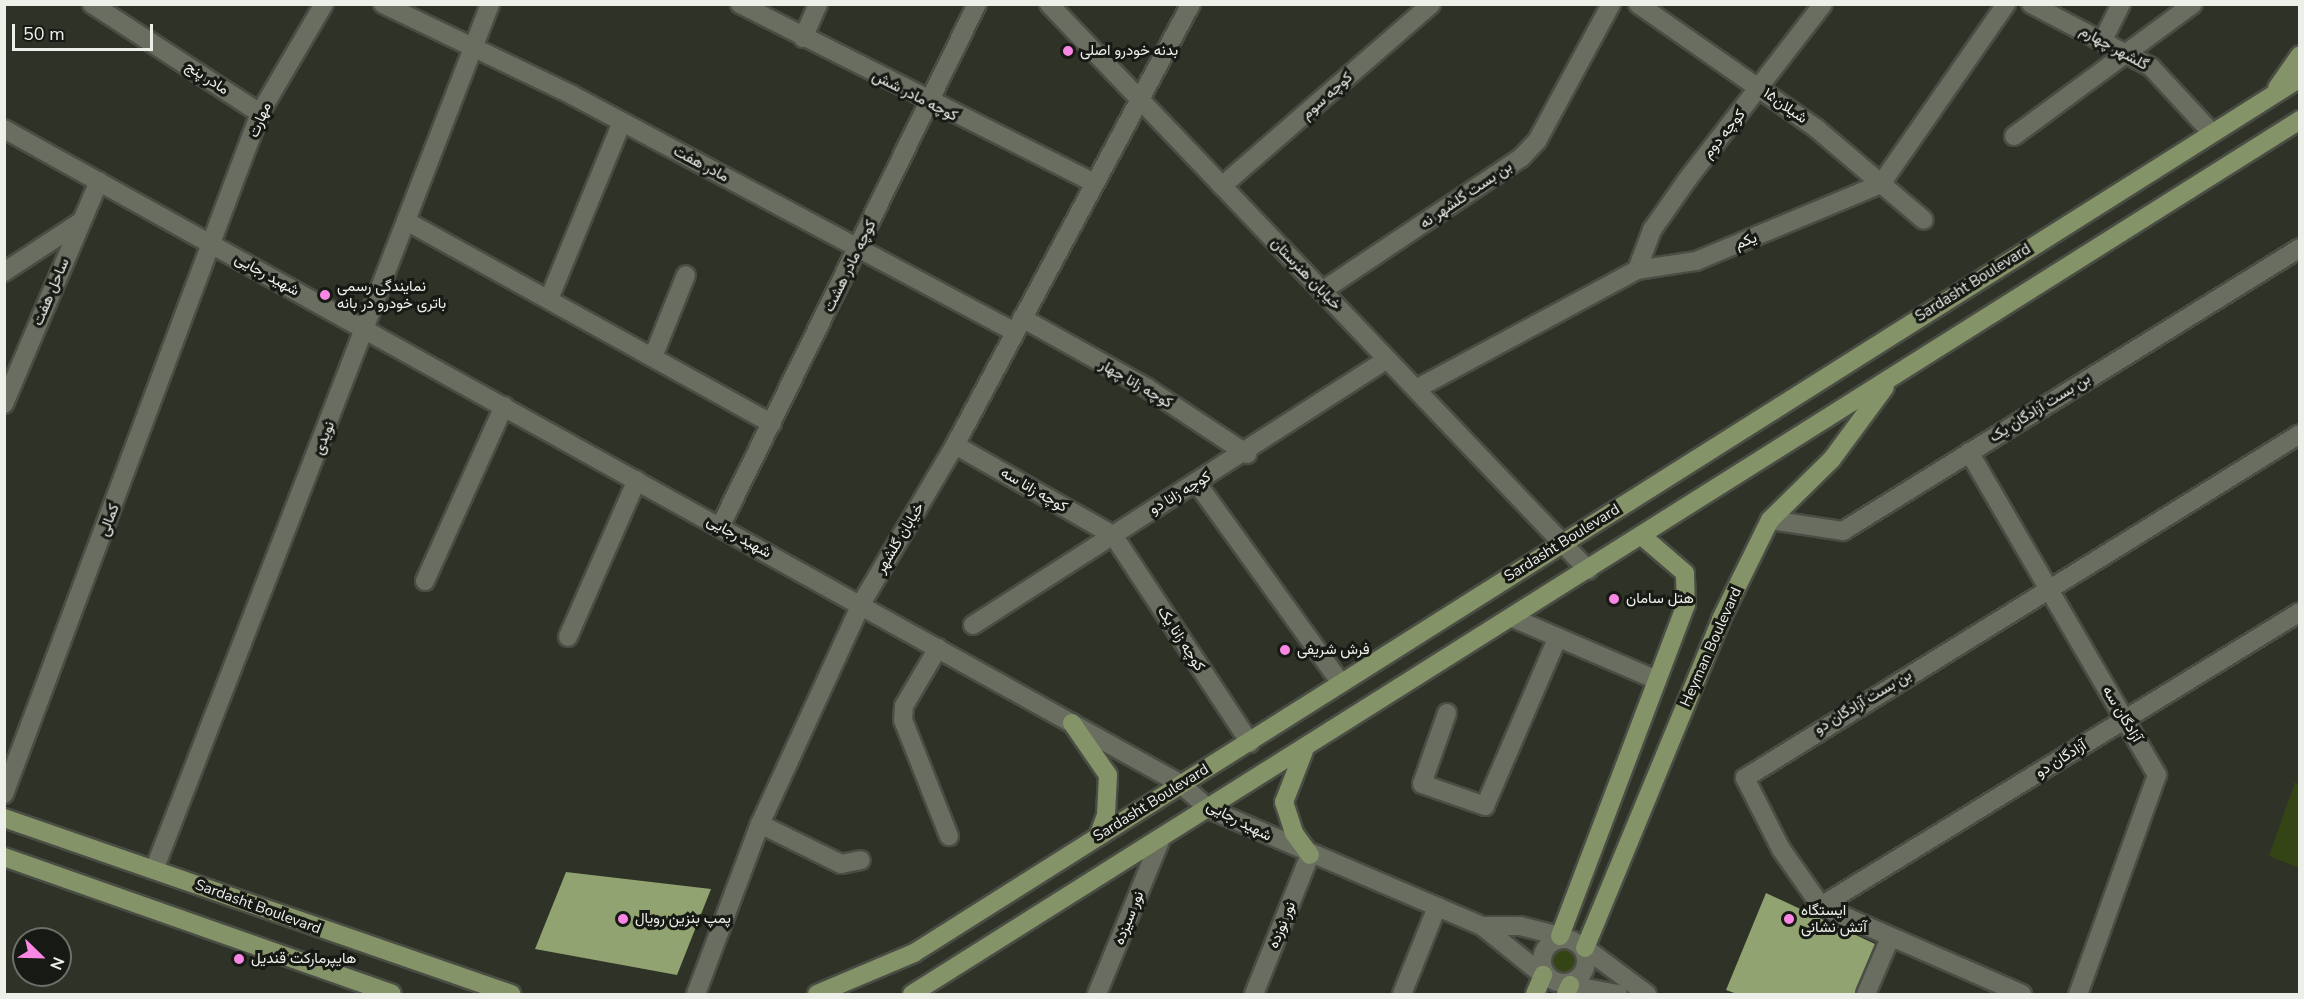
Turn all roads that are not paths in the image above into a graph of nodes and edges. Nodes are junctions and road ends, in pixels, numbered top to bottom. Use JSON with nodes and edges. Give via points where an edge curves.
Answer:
{"nodes":[{"id":1,"x":92,"y":4,"type":"edge"},
{"id":2,"x":324,"y":4,"type":"edge"},
{"id":3,"x":383,"y":4,"type":"edge"},
{"id":4,"x":490,"y":4,"type":"edge"},
{"id":5,"x":740,"y":4,"type":"edge"},
{"id":6,"x":818,"y":4,"type":"edge"},
{"id":7,"x":977,"y":4,"type":"edge"},
{"id":8,"x":1049,"y":4,"type":"edge"},
{"id":9,"x":1191,"y":4,"type":"edge"},
{"id":10,"x":1431,"y":4,"type":"edge"},
{"id":11,"x":1611,"y":4,"type":"edge"},
{"id":12,"x":1638,"y":4,"type":"edge"},
{"id":13,"x":1823,"y":4,"type":"edge"},
{"id":14,"x":2006,"y":4,"type":"edge"},
{"id":15,"x":2121,"y":4,"type":"edge"},
{"id":16,"x":2193,"y":4,"type":"edge"},
{"id":17,"x":2035,"y":5,"type":"edge"},
{"id":18,"x":803,"y":38,"type":"junction"},
{"id":19,"x":2103,"y":40,"type":"junction"},
{"id":20,"x":472,"y":48,"type":"junction"},
{"id":21,"x":2129,"y":55,"type":"junction"},
{"id":22,"x":2300,"y":55,"type":"edge"},
{"id":23,"x":2300,"y":78,"type":"edge"},
{"id":24,"x":1760,"y":88,"type":"junction"},
{"id":25,"x":2273,"y":94,"type":"junction"},
{"id":26,"x":1137,"y":97,"type":"junction"},
{"id":27,"x":930,"y":104,"type":"junction"},
{"id":28,"x":260,"y":113,"type":"junction"},
{"id":29,"x":2300,"y":120,"type":"edge"},
{"id":30,"x":622,"y":122,"type":"junction"},
{"id":31,"x":4,"y":129,"type":"edge"},
{"id":32,"x":2211,"y":132,"type":"junction"},
{"id":33,"x":2014,"y":136,"type":"dead end"},
{"id":34,"x":99,"y":181,"type":"junction"},
{"id":35,"x":1093,"y":182,"type":"junction"},
{"id":36,"x":1881,"y":184,"type":"junction"},
{"id":37,"x":1222,"y":186,"type":"junction"},
{"id":38,"x":1924,"y":220,"type":"dead end"},
{"id":39,"x":82,"y":221,"type":"junction"},
{"id":40,"x":408,"y":222,"type":"junction"},
{"id":41,"x":213,"y":245,"type":"junction"},
{"id":42,"x":2300,"y":248,"type":"edge"},
{"id":43,"x":859,"y":249,"type":"junction"},
{"id":44,"x":6,"y":269,"type":"edge"},
{"id":45,"x":1637,"y":270,"type":"junction"},
{"id":46,"x":686,"y":275,"type":"dead end"},
{"id":47,"x":1322,"y":291,"type":"junction"},
{"id":48,"x":549,"y":300,"type":"junction"},
{"id":49,"x":1018,"y":325,"type":"junction"},
{"id":50,"x":367,"y":329,"type":"junction"},
{"id":51,"x":653,"y":357,"type":"junction"},
{"id":52,"x":1387,"y":359,"type":"junction"},
{"id":53,"x":1892,"y":378,"type":"junction"},
{"id":54,"x":1416,"y":389,"type":"junction"},
{"id":55,"x":4,"y":404,"type":"edge"},
{"id":56,"x":504,"y":406,"type":"junction"},
{"id":57,"x":772,"y":424,"type":"junction"},
{"id":58,"x":2300,"y":434,"type":"edge"},
{"id":59,"x":955,"y":445,"type":"junction"},
{"id":60,"x":1969,"y":452,"type":"junction"},
{"id":61,"x":1247,"y":454,"type":"junction"},
{"id":62,"x":636,"y":480,"type":"junction"},
{"id":63,"x":1196,"y":482,"type":"junction"},
{"id":64,"x":1770,"y":520,"type":"junction"},
{"id":65,"x":720,"y":527,"type":"junction"},
{"id":66,"x":1113,"y":535,"type":"junction"},
{"id":67,"x":1642,"y":536,"type":"junction"},
{"id":68,"x":1562,"y":543,"type":"junction"},
{"id":69,"x":1588,"y":570,"type":"junction"},
{"id":70,"x":425,"y":581,"type":"dead end"},
{"id":71,"x":2049,"y":590,"type":"junction"},
{"id":72,"x":861,"y":604,"type":"junction"},
{"id":73,"x":2300,"y":612,"type":"edge"},
{"id":74,"x":1513,"y":618,"type":"junction"},
{"id":75,"x":973,"y":625,"type":"dead end"},
{"id":76,"x":568,"y":638,"type":"dead end"},
{"id":77,"x":1557,"y":639,"type":"junction"},
{"id":78,"x":938,"y":648,"type":"junction"},
{"id":79,"x":1657,"y":680,"type":"junction"},
{"id":80,"x":1341,"y":683,"type":"junction"},
{"id":81,"x":1448,"y":713,"type":"dead end"},
{"id":82,"x":2125,"y":720,"type":"junction"},
{"id":83,"x":1072,"y":723,"type":"junction"},
{"id":84,"x":1250,"y":743,"type":"junction"},
{"id":85,"x":1304,"y":750,"type":"junction"},
{"id":86,"x":1181,"y":784,"type":"junction"},
{"id":87,"x":4,"y":794,"type":"edge"},
{"id":88,"x":1209,"y":809,"type":"junction"},
{"id":89,"x":4,"y":818,"type":"edge"},
{"id":90,"x":760,"y":824,"type":"junction"},
{"id":91,"x":949,"y":836,"type":"dead end"},
{"id":92,"x":1098,"y":837,"type":"junction"},
{"id":93,"x":1160,"y":841,"type":"junction"},
{"id":94,"x":1310,"y":855,"type":"junction"},
{"id":95,"x":4,"y":857,"type":"edge"},
{"id":96,"x":861,"y":860,"type":"dead end"},
{"id":97,"x":154,"y":870,"type":"junction"},
{"id":98,"x":1821,"y":906,"type":"junction"},
{"id":99,"x":1437,"y":907,"type":"junction"},
{"id":100,"x":1482,"y":926,"type":"junction"},
{"id":101,"x":1560,"y":936,"type":"junction"},
{"id":102,"x":1890,"y":938,"type":"junction"},
{"id":103,"x":1585,"y":948,"type":"junction"},
{"id":104,"x":1543,"y":975,"type":"junction"},
{"id":105,"x":1568,"y":990,"type":"edge"},
{"id":106,"x":485,"y":992,"type":"edge"},
{"id":107,"x":392,"y":994,"type":"edge"},
{"id":108,"x":511,"y":994,"type":"edge"},
{"id":109,"x":696,"y":994,"type":"edge"},
{"id":110,"x":818,"y":994,"type":"edge"},
{"id":111,"x":912,"y":994,"type":"edge"},
{"id":112,"x":1097,"y":994,"type":"edge"},
{"id":113,"x":1254,"y":994,"type":"edge"},
{"id":114,"x":1402,"y":994,"type":"edge"},
{"id":115,"x":1535,"y":994,"type":"edge"},
{"id":116,"x":1618,"y":994,"type":"edge"},
{"id":117,"x":1647,"y":994,"type":"edge"},
{"id":118,"x":1866,"y":994,"type":"edge"},
{"id":119,"x":2022,"y":994,"type":"edge"},
{"id":120,"x":2078,"y":994,"type":"edge"}],
"edges":[{"from":1,"to":28,"type":"street","name":"مادر پنج"},
{"from":2,"to":28,"type":"street","name":"مهارت"},
{"from":3,"to":20,"type":"street","name":"مادر هفت"},
{"from":4,"to":20,"type":"street","name":"نویدی"},
{"from":5,"to":18,"type":"street","name":"کوچه مادر شش"},
{"from":6,"to":18,"type":"street"},
{"from":7,"to":27,"type":"street","name":"کوچه مادر هشت"},
{"from":8,"to":26,"type":"street","name":"خیابان هنرستان"},
{"from":9,"to":26,"type":"street","name":"خیابان گلشهر"},
{"from":10,"to":37,"type":"street","name":"کوچه سوم"},
{"from":11,"to":47,"type":"street","name":"بن بست گلشهر نه","via":[[1537,141],[1521,158]]},
{"from":12,"to":24,"type":"street","name":"شیلان۱۵"},
{"from":13,"to":24,"type":"street","name":"کوچه دوم"},
{"from":14,"to":36,"type":"street"},
{"from":15,"to":19,"type":"street"},
{"from":16,"to":21,"type":"street"},
{"from":17,"to":19,"type":"street","name":"گلشهر چهارم"},
{"from":18,"to":27,"type":"street","name":"کوچه مادر شش"},
{"from":19,"to":21,"type":"street","name":"گلشهر چهارم"},
{"from":20,"to":30,"type":"street","name":"مادر هفت"},
{"from":20,"to":40,"type":"street","name":"نویدی"},
{"from":21,"to":32,"type":"street","name":"گلشهر چهارم","via":[[2151,67]]},
{"from":21,"to":33,"type":"street"},
{"from":22,"to":25,"type":"main road"},
{"from":23,"to":25,"type":"main road","name":"Sardasht Boulevard"},
{"from":24,"to":36,"type":"street","name":"شیلان۱۵"},
{"from":24,"to":45,"type":"street","name":"کوچه دوم","via":[[1652,230]]},
{"from":25,"to":32,"type":"main road","name":"Sardasht Boulevard"},
{"from":26,"to":35,"type":"street","name":"خیابان گلشهر"},
{"from":26,"to":37,"type":"street","name":"خیابان هنرستان"},
{"from":27,"to":35,"type":"street","name":"کوچه مادر شش"},
{"from":27,"to":43,"type":"street","name":"کوچه مادر هشت"},
{"from":28,"to":41,"type":"street","name":"مهارت"},
{"from":29,"to":53,"type":"main road"},
{"from":30,"to":43,"type":"street","name":"مادر هفت"},
{"from":30,"to":48,"type":"street"},
{"from":31,"to":34,"type":"street","name":"شهید رجایی"},
{"from":32,"to":68,"type":"main road","name":"Sardasht Boulevard"},
{"from":34,"to":39,"type":"street","name":"ساحل هفت"},
{"from":34,"to":41,"type":"street","name":"شهید رجایی"},
{"from":35,"to":49,"type":"street","name":"خیابان گلشهر"},
{"from":36,"to":38,"type":"street","name":"شیلان۱۵"},
{"from":36,"to":45,"type":"street","name":"یکم","via":[[1696,261]]},
{"from":37,"to":47,"type":"street","name":"خیابان هنرستان"},
{"from":39,"to":44,"type":"street"},
{"from":39,"to":55,"type":"street","name":"ساحل هفت"},
{"from":40,"to":48,"type":"street"},
{"from":40,"to":50,"type":"street","name":"نویدی"},
{"from":41,"to":50,"type":"street","name":"شهید رجایی"},
{"from":41,"to":87,"type":"street","name":"کمالی"},
{"from":42,"to":60,"type":"street","name":"بن بست آزادگان یک"},
{"from":43,"to":49,"type":"street","name":"مادر هفت"},
{"from":43,"to":57,"type":"street","name":"کوچه مادر هشت"},
{"from":45,"to":54,"type":"street","name":"یکم"},
{"from":46,"to":51,"type":"street"},
{"from":47,"to":52,"type":"street","name":"خیابان هنرستان"},
{"from":48,"to":51,"type":"street"},
{"from":49,"to":59,"type":"street","name":"خیابان گلشهر"},
{"from":49,"to":61,"type":"street","name":"کوچه زانا چهار","via":[[1147,388]]},
{"from":50,"to":56,"type":"street","name":"شهید رجایی"},
{"from":50,"to":97,"type":"street","name":"نویدی"},
{"from":51,"to":57,"type":"street"},
{"from":52,"to":54,"type":"street","name":"خیابان هنرستان"},
{"from":52,"to":61,"type":"street","name":"کوچه زانا دو"},
{"from":53,"to":64,"type":"main road","name":"Heyman Boulevard","via":[[1832,459]]},
{"from":53,"to":67,"type":"main road"},
{"from":54,"to":68,"type":"street","name":"خیابان هنرستان"},
{"from":56,"to":62,"type":"street","name":"شهید رجایی"},
{"from":56,"to":70,"type":"street"},
{"from":57,"to":65,"type":"street","name":"کوچه مادر هشت"},
{"from":58,"to":71,"type":"street","name":"بن بست آزادگان دو"},
{"from":59,"to":66,"type":"street","name":"کوچه زانا سه"},
{"from":59,"to":72,"type":"street","name":"خیابان گلشهر"},
{"from":60,"to":64,"type":"street","name":"بن بست آزادگان یک","via":[[1843,531]]},
{"from":60,"to":71,"type":"street","name":"آزادگان سه"},
{"from":61,"to":63,"type":"street","name":"کوچه زانا دو"},
{"from":62,"to":65,"type":"street","name":"شهید رجایی"},
{"from":62,"to":76,"type":"street"},
{"from":63,"to":66,"type":"street","name":"کوچه زانا دو"},
{"from":63,"to":80,"type":"street"},
{"from":64,"to":103,"type":"main road","name":"Heyman Boulevard","via":[[1721,619]]},
{"from":65,"to":72,"type":"street","name":"شهید رجایی"},
{"from":66,"to":75,"type":"street","name":"کوچه زانا دو"},
{"from":66,"to":84,"type":"street","name":"کوچه زانا یک"},
{"from":67,"to":69,"type":"main road"},
{"from":67,"to":79,"type":"main road","via":[[1684,573],[1687,586],[1686,605]]},
{"from":68,"to":69,"type":"street","name":"خیابان هنرستان"},
{"from":68,"to":80,"type":"main road","name":"Sardasht Boulevard"},
{"from":69,"to":74,"type":"main road"},
{"from":71,"to":82,"type":"street","name":"آزادگان سه"},
{"from":71,"to":98,"type":"street","name":"بن بست آزادگان دو","via":[[1744,778],[1781,849]]},
{"from":72,"to":78,"type":"street","name":"شهید رجایی"},
{"from":72,"to":90,"type":"street","name":"خیابان گلشهر"},
{"from":73,"to":82,"type":"street","name":"آزادگان دو"},
{"from":74,"to":77,"type":"street"},
{"from":74,"to":85,"type":"main road"},
{"from":77,"to":79,"type":"street"},
{"from":77,"to":81,"type":"street","via":[[1485,806],[1476,808],[1422,784]]},
{"from":78,"to":83,"type":"street","name":"شهید رجایی"},
{"from":78,"to":91,"type":"street","via":[[904,706],[903,720]]},
{"from":79,"to":101,"type":"main road"},
{"from":80,"to":84,"type":"main road","name":"Sardasht Boulevard"},
{"from":82,"to":98,"type":"street","name":"آزادگان دو"},
{"from":82,"to":120,"type":"street","name":"آزادگان سه","via":[[2154,767],[2158,784]]},
{"from":83,"to":86,"type":"street","name":"شهید رجایی"},
{"from":83,"to":92,"type":"main road","via":[[1108,775],[1106,815]]},
{"from":84,"to":86,"type":"main road","name":"Sardasht Boulevard"},
{"from":85,"to":88,"type":"main road"},
{"from":85,"to":94,"type":"main road","via":[[1284,802],[1294,833]]},
{"from":86,"to":88,"type":"street","name":"شهید رجایی"},
{"from":86,"to":92,"type":"main road","name":"Sardasht Boulevard"},
{"from":88,"to":93,"type":"main road"},
{"from":88,"to":94,"type":"street","name":"شهید رجایی"},
{"from":89,"to":97,"type":"main road","name":"Sardasht Boulevard"},
{"from":90,"to":96,"type":"street","via":[[841,864]]},
{"from":90,"to":109,"type":"street","name":"خیابان گلشهر"},
{"from":92,"to":110,"type":"main road","name":"Sardasht Boulevard","via":[[914,953]]},
{"from":93,"to":111,"type":"main road"},
{"from":93,"to":112,"type":"street","name":"نور سیزده"},
{"from":94,"to":99,"type":"street","name":"شهید رجایی"},
{"from":94,"to":113,"type":"street","name":"نور نوزده"},
{"from":95,"to":107,"type":"main road"},
{"from":97,"to":106,"type":"main road","name":"Sardasht Boulevard"},
{"from":98,"to":102,"type":"street"},
{"from":99,"to":100,"type":"street","name":"شهید رجایی"},
{"from":99,"to":114,"type":"street"},
{"from":100,"to":101,"type":"street","name":"شهید رجایی","via":[[1520,926]]},
{"from":100,"to":104,"type":"street","name":"شهید رجایی"},
{"from":101,"to":103,"type":"street","name":"شهید رجایی"},
{"from":101,"to":104,"type":"street","via":[[1548,953]]},
{"from":102,"to":118,"type":"street"},
{"from":102,"to":119,"type":"street"},
{"from":103,"to":105,"type":"street"},
{"from":103,"to":117,"type":"street","name":"شهید رجایی"},
{"from":104,"to":105,"type":"street","name":"شهید رجایی"},
{"from":104,"to":115,"type":"main road"},
{"from":105,"to":116,"type":"street","name":"شهید رجایی"},
{"from":106,"to":108,"type":"main road","name":"Sardasht Boulevard"}]}
